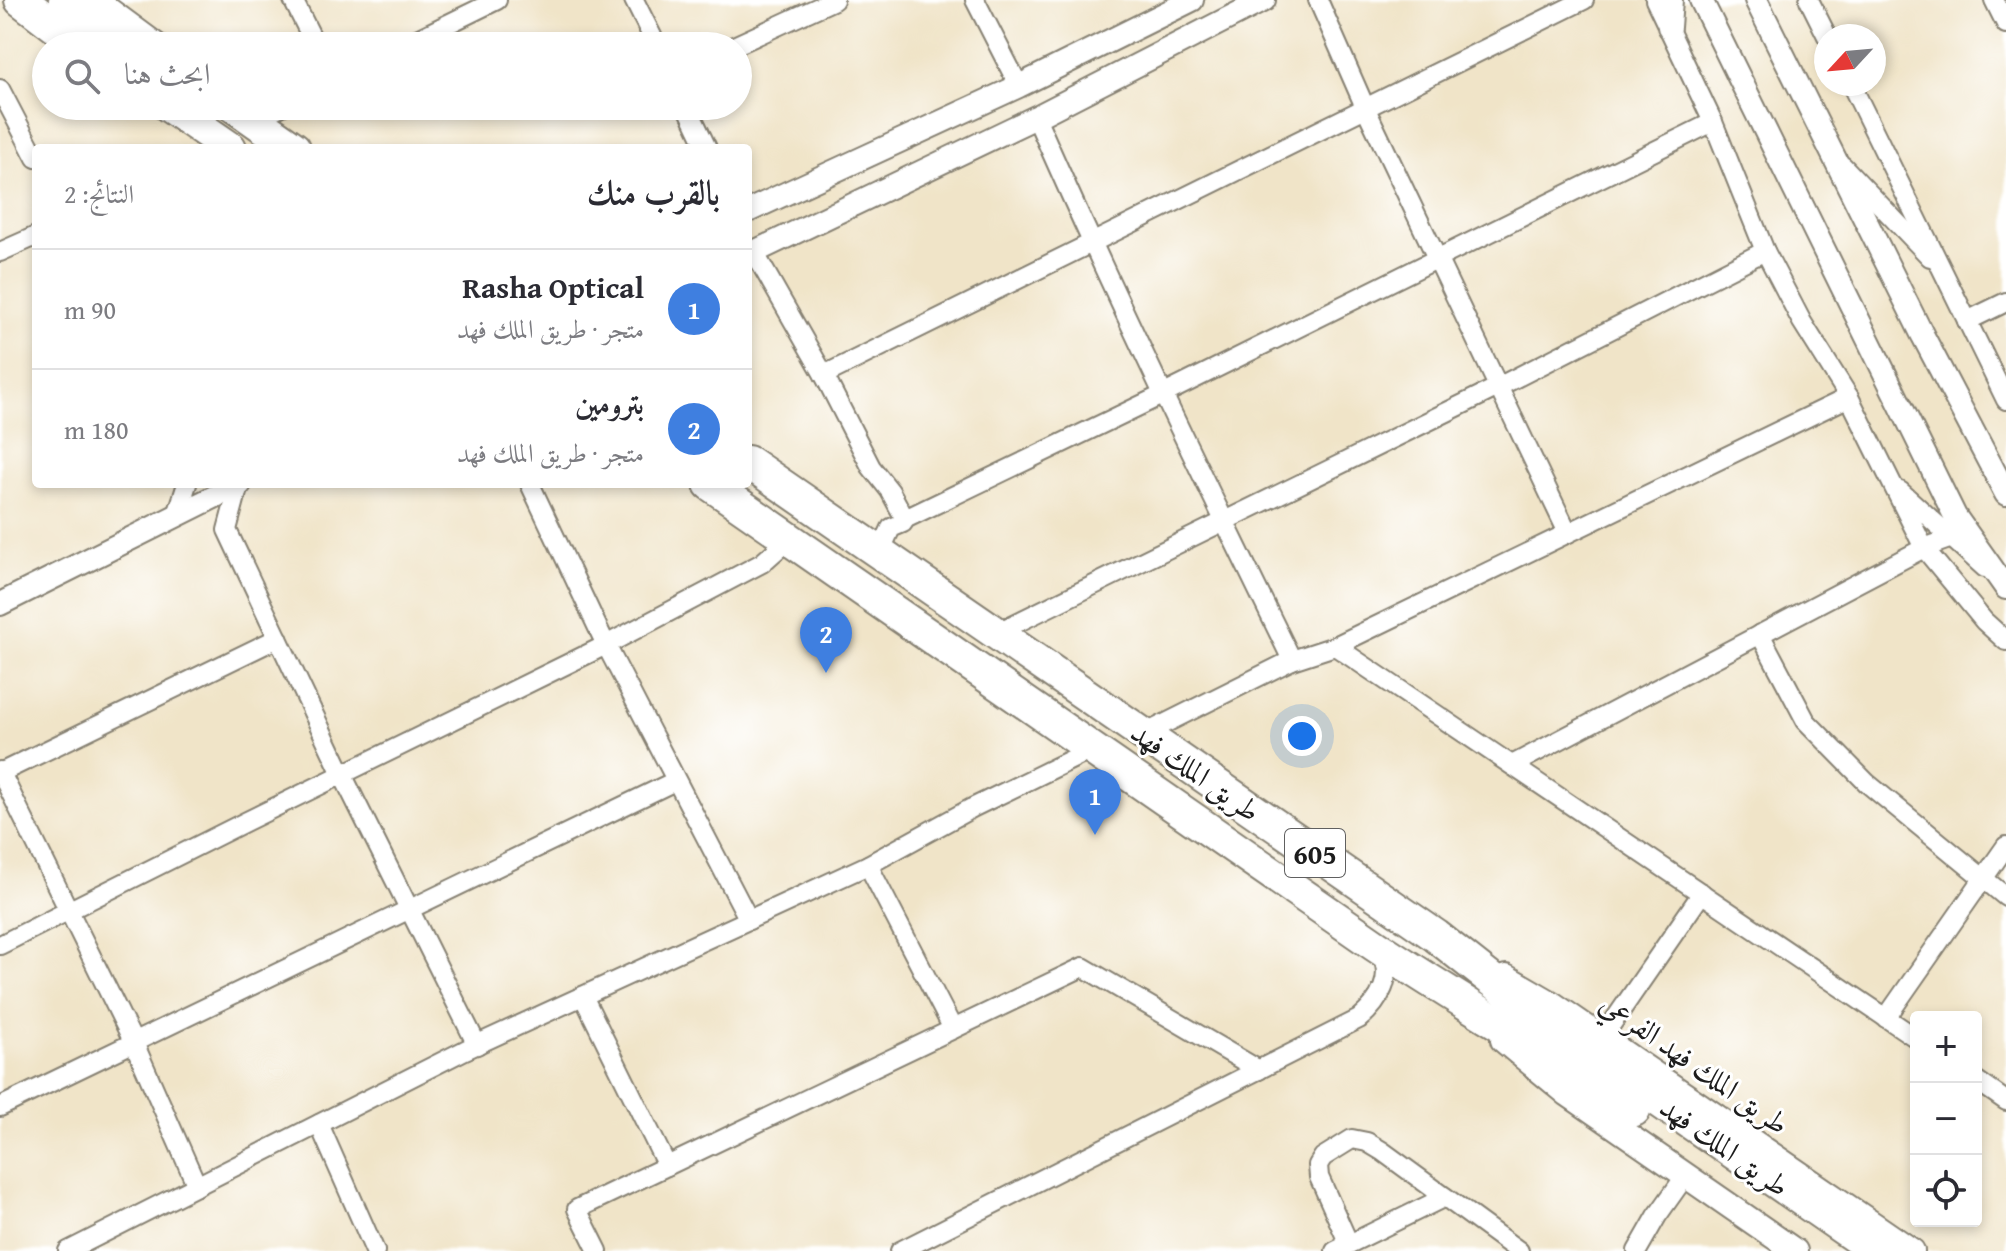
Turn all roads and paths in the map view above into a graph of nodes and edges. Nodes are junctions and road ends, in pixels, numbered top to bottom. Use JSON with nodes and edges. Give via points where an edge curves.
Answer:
{"nodes":[{"id":1,"x":4,"y":0,"type":"edge"},
{"id":2,"x":21,"y":0,"type":"edge"},
{"id":3,"x":65,"y":0,"type":"edge"},
{"id":4,"x":95,"y":0,"type":"edge"},
{"id":5,"x":293,"y":0,"type":"edge"},
{"id":6,"x":497,"y":0,"type":"edge"},
{"id":7,"x":634,"y":0,"type":"edge"},
{"id":8,"x":834,"y":0,"type":"edge"},
{"id":9,"x":975,"y":0,"type":"edge"},
{"id":10,"x":1192,"y":0,"type":"edge"},
{"id":11,"x":1264,"y":0,"type":"edge"},
{"id":12,"x":1318,"y":0,"type":"edge"},
{"id":13,"x":1584,"y":0,"type":"edge"},
{"id":14,"x":1655,"y":0,"type":"edge"},
{"id":15,"x":1671,"y":0,"type":"edge"},
{"id":16,"x":1701,"y":0,"type":"edge"},
{"id":17,"x":1756,"y":0,"type":"edge"},
{"id":18,"x":1770,"y":0,"type":"edge"},
{"id":19,"x":1809,"y":0,"type":"edge"},
{"id":20,"x":1994,"y":0,"type":"edge"},
{"id":21,"x":1821,"y":24,"type":"edge"},
{"id":22,"x":2006,"y":24,"type":"edge"},
{"id":23,"x":1669,"y":27,"type":"junction"},
{"id":24,"x":57,"y":32,"type":"edge"},
{"id":25,"x":61,"y":32,"type":"edge"},
{"id":26,"x":112,"y":32,"type":"edge"},
{"id":27,"x":138,"y":32,"type":"edge"},
{"id":28,"x":309,"y":32,"type":"edge"},
{"id":29,"x":432,"y":32,"type":"edge"},
{"id":30,"x":650,"y":32,"type":"edge"},
{"id":31,"x":752,"y":38,"type":"edge"},
{"id":32,"x":1785,"y":58,"type":"junction"},
{"id":33,"x":1019,"y":86,"type":"junction"},
{"id":34,"x":0,"y":89,"type":"edge"},
{"id":35,"x":1857,"y":96,"type":"edge"},
{"id":36,"x":1365,"y":107,"type":"junction"},
{"id":37,"x":1036,"y":117,"type":"junction"},
{"id":38,"x":186,"y":120,"type":"edge"},
{"id":39,"x":265,"y":120,"type":"edge"},
{"id":40,"x":694,"y":120,"type":"edge"},
{"id":41,"x":1713,"y":122,"type":"junction"},
{"id":42,"x":214,"y":144,"type":"edge"},
{"id":43,"x":290,"y":144,"type":"edge"},
{"id":44,"x":705,"y":144,"type":"edge"},
{"id":45,"x":32,"y":150,"type":"edge"},
{"id":46,"x":1837,"y":159,"type":"junction"},
{"id":47,"x":752,"y":209,"type":"edge"},
{"id":48,"x":32,"y":238,"type":"edge"},
{"id":49,"x":1092,"y":244,"type":"junction"},
{"id":50,"x":1765,"y":251,"type":"junction"},
{"id":51,"x":0,"y":252,"type":"edge"},
{"id":52,"x":752,"y":253,"type":"edge"},
{"id":53,"x":752,"y":255,"type":"edge"},
{"id":54,"x":1438,"y":258,"type":"junction"},
{"id":55,"x":1943,"y":271,"type":"junction"},
{"id":56,"x":2006,"y":302,"type":"edge"},
{"id":57,"x":1967,"y":321,"type":"junction"},
{"id":58,"x":824,"y":375,"type":"junction"},
{"id":59,"x":1498,"y":387,"type":"junction"},
{"id":60,"x":1162,"y":395,"type":"junction"},
{"id":61,"x":1849,"y":397,"type":"junction"},
{"id":62,"x":2006,"y":400,"type":"edge"},
{"id":63,"x":752,"y":465,"type":"edge"},
{"id":64,"x":1889,"y":481,"type":"junction"},
{"id":65,"x":186,"y":488,"type":"edge"},
{"id":66,"x":232,"y":488,"type":"edge"},
{"id":67,"x":239,"y":488,"type":"edge"},
{"id":68,"x":532,"y":488,"type":"edge"},
{"id":69,"x":716,"y":488,"type":"edge"},
{"id":70,"x":2006,"y":494,"type":"edge"},
{"id":71,"x":177,"y":515,"type":"junction"},
{"id":72,"x":905,"y":519,"type":"junction"},
{"id":73,"x":1224,"y":521,"type":"junction"},
{"id":74,"x":1568,"y":533,"type":"junction"},
{"id":75,"x":1952,"y":538,"type":"junction"},
{"id":76,"x":789,"y":539,"type":"junction"},
{"id":77,"x":1924,"y":548,"type":"junction"},
{"id":78,"x":880,"y":552,"type":"junction"},
{"id":79,"x":2005,"y":587,"type":"edge"},
{"id":80,"x":0,"y":604,"type":"edge"},
{"id":81,"x":996,"y":633,"type":"junction"},
{"id":82,"x":1760,"y":634,"type":"junction"},
{"id":83,"x":278,"y":638,"type":"junction"},
{"id":84,"x":2006,"y":641,"type":"edge"},
{"id":85,"x":606,"y":645,"type":"junction"},
{"id":86,"x":1335,"y":646,"type":"junction"},
{"id":87,"x":1292,"y":660,"type":"junction"},
{"id":88,"x":1144,"y":734,"type":"junction"},
{"id":89,"x":1093,"y":749,"type":"junction"},
{"id":90,"x":1512,"y":765,"type":"junction"},
{"id":91,"x":0,"y":772,"type":"edge"},
{"id":92,"x":342,"y":774,"type":"junction"},
{"id":93,"x":675,"y":781,"type":"junction"},
{"id":94,"x":2006,"y":846,"type":"edge"},
{"id":95,"x":868,"y":865,"type":"junction"},
{"id":96,"x":1983,"y":879,"type":"junction"},
{"id":97,"x":1702,"y":893,"type":"junction"},
{"id":98,"x":2006,"y":897,"type":"edge"},
{"id":99,"x":69,"y":911,"type":"junction"},
{"id":100,"x":408,"y":911,"type":"junction"},
{"id":101,"x":749,"y":920,"type":"junction"},
{"id":102,"x":1436,"y":936,"type":"junction"},
{"id":103,"x":0,"y":945,"type":"edge"},
{"id":104,"x":1375,"y":945,"type":"junction"},
{"id":105,"x":1446,"y":992,"type":"junction"},
{"id":106,"x":583,"y":996,"type":"junction"},
{"id":107,"x":1886,"y":1018,"type":"junction"},
{"id":108,"x":953,"y":1029,"type":"junction"},
{"id":109,"x":1910,"y":1034,"type":"edge"},
{"id":110,"x":1602,"y":1038,"type":"junction"},
{"id":111,"x":134,"y":1043,"type":"junction"},
{"id":112,"x":477,"y":1045,"type":"junction"},
{"id":113,"x":1259,"y":1070,"type":"junction"},
{"id":114,"x":1980,"y":1083,"type":"edge"},
{"id":115,"x":2006,"y":1101,"type":"edge"},
{"id":116,"x":0,"y":1107,"type":"edge"},
{"id":117,"x":319,"y":1124,"type":"junction"},
{"id":118,"x":667,"y":1166,"type":"junction"},
{"id":119,"x":1686,"y":1175,"type":"junction"},
{"id":120,"x":197,"y":1186,"type":"junction"},
{"id":121,"x":1445,"y":1197,"type":"junction"},
{"id":122,"x":1342,"y":1248,"type":"edge"},
{"id":123,"x":68,"y":1251,"type":"edge"},
{"id":124,"x":375,"y":1251,"type":"edge"},
{"id":125,"x":598,"y":1251,"type":"edge"},
{"id":126,"x":900,"y":1251,"type":"edge"},
{"id":127,"x":1519,"y":1251,"type":"edge"},
{"id":128,"x":1637,"y":1251,"type":"edge"},
{"id":129,"x":1795,"y":1251,"type":"edge"},
{"id":130,"x":1840,"y":1251,"type":"edge"},
{"id":131,"x":1876,"y":1251,"type":"edge"},
{"id":132,"x":1912,"y":1251,"type":"edge"}],
"edges":[{"from":1,"to":24,"type":"main road"},
{"from":2,"to":25,"type":"highway"},
{"from":3,"to":26,"type":"highway"},
{"from":4,"to":27,"type":"main road"},
{"from":5,"to":28,"type":"street"},
{"from":6,"to":29,"type":"street"},
{"from":7,"to":30,"type":"street"},
{"from":8,"to":31,"type":"street"},
{"from":9,"to":33,"type":"street"},
{"from":10,"to":33,"type":"street"},
{"from":11,"to":37,"type":"street"},
{"from":12,"to":36,"type":"street"},
{"from":13,"to":36,"type":"street"},
{"from":14,"to":23,"type":"street"},
{"from":15,"to":23,"type":"street"},
{"from":16,"to":79,"type":"street","via":[[1955,516]]},
{"from":17,"to":32,"type":"street"},
{"from":18,"to":32,"type":"street"},
{"from":19,"to":21,"type":"street"},
{"from":20,"to":22,"type":"street"},
{"from":23,"to":41,"type":"street"},
{"from":32,"to":46,"type":"street"},
{"from":33,"to":47,"type":"street"},
{"from":34,"to":45,"type":"street"},
{"from":35,"to":55,"type":"street"},
{"from":36,"to":49,"type":"street"},
{"from":36,"to":54,"type":"street"},
{"from":37,"to":49,"type":"street"},
{"from":37,"to":52,"type":"street"},
{"from":38,"to":42,"type":"highway"},
{"from":39,"to":43,"type":"highway"},
{"from":40,"to":44,"type":"street"},
{"from":41,"to":50,"type":"street"},
{"from":41,"to":54,"type":"street"},
{"from":46,"to":55,"type":"street"},
{"from":46,"to":70,"type":"street"},
{"from":48,"to":51,"type":"street"},
{"from":49,"to":58,"type":"street"},
{"from":49,"to":60,"type":"street"},
{"from":50,"to":59,"type":"street"},
{"from":50,"to":61,"type":"street"},
{"from":53,"to":58,"type":"street"},
{"from":54,"to":59,"type":"street"},
{"from":54,"to":60,"type":"street"},
{"from":55,"to":57,"type":"street"},
{"from":56,"to":57,"type":"street"},
{"from":57,"to":62,"type":"street"},
{"from":58,"to":72,"type":"street","via":[[871,467]]},
{"from":59,"to":73,"type":"street"},
{"from":59,"to":74,"type":"street"},
{"from":60,"to":72,"type":"street"},
{"from":60,"to":73,"type":"street"},
{"from":61,"to":64,"type":"street"},
{"from":61,"to":74,"type":"street"},
{"from":63,"to":78,"type":"highway","name":"طريق الملك فهد","number":"605"},
{"from":64,"to":75,"type":"street"},
{"from":64,"to":77,"type":"street"},
{"from":65,"to":71,"type":"street"},
{"from":66,"to":71,"type":"street"},
{"from":67,"to":83,"type":"street","via":[[227,530]]},
{"from":68,"to":85,"type":"street"},
{"from":69,"to":76,"type":"highway","name":"طريق الملك فهد","number":"605"},
{"from":71,"to":80,"type":"street"},
{"from":72,"to":78,"type":"street","via":[[891,528]]},
{"from":73,"to":81,"type":"street"},
{"from":73,"to":87,"type":"street"},
{"from":74,"to":86,"type":"street"},
{"from":75,"to":77,"type":"street"},
{"from":75,"to":79,"type":"street"},
{"from":76,"to":85,"type":"street","via":[[762,563]]},
{"from":76,"to":89,"type":"highway","name":"طريق الملك فهد","number":"605"},
{"from":77,"to":82,"type":"street"},
{"from":77,"to":84,"type":"street"},
{"from":78,"to":81,"type":"highway","name":"طريق الملك فهد","number":"605"},
{"from":81,"to":88,"type":"highway","name":"طريق الملك فهد","number":"605"},
{"from":82,"to":90,"type":"street"},
{"from":82,"to":96,"type":"street","via":[[1806,721],[1867,783]]},
{"from":83,"to":91,"type":"street"},
{"from":83,"to":92,"type":"street"},
{"from":85,"to":92,"type":"street"},
{"from":85,"to":93,"type":"street"},
{"from":86,"to":87,"type":"street"},
{"from":86,"to":90,"type":"street"},
{"from":87,"to":88,"type":"street"},
{"from":88,"to":102,"type":"highway","name":"طريق الملك فهد","number":"605"},
{"from":89,"to":95,"type":"street"},
{"from":89,"to":104,"type":"highway","name":"طريق الملك فهد","number":"605"},
{"from":90,"to":97,"type":"street"},
{"from":91,"to":99,"type":"street"},
{"from":92,"to":99,"type":"street"},
{"from":92,"to":100,"type":"street"},
{"from":93,"to":100,"type":"street"},
{"from":93,"to":101,"type":"street"},
{"from":94,"to":96,"type":"street"},
{"from":95,"to":101,"type":"street"},
{"from":95,"to":108,"type":"street"},
{"from":96,"to":98,"type":"street"},
{"from":96,"to":107,"type":"street"},
{"from":97,"to":107,"type":"street"},
{"from":97,"to":110,"type":"street"},
{"from":99,"to":103,"type":"street"},
{"from":99,"to":111,"type":"street"},
{"from":100,"to":111,"type":"street"},
{"from":100,"to":112,"type":"street"},
{"from":101,"to":106,"type":"street"},
{"from":102,"to":110,"type":"main road","name":"طريق الملك فهد الفرعي"},
{"from":102,"to":131,"type":"highway","name":"طريق الملك فهد","number":"605","via":[[1545,1022]]},
{"from":104,"to":105,"type":"highway","name":"طريق الملك فهد","number":"605"},
{"from":104,"to":113,"type":"street","via":[[1388,969],[1370,1009]]},
{"from":105,"to":119,"type":"main road","via":[[1568,1094]]},
{"from":105,"to":130,"type":"highway","name":"طريق الملك فهد","number":"605","via":[[1573,1069]]},
{"from":106,"to":112,"type":"street"},
{"from":106,"to":118,"type":"street"},
{"from":107,"to":109,"type":"street"},
{"from":108,"to":113,"type":"street","via":[[1083,967]]},
{"from":108,"to":118,"type":"street"},
{"from":110,"to":132,"type":"main road","name":"طريق الملك فهد الفرعي"},
{"from":111,"to":116,"type":"street"},
{"from":111,"to":120,"type":"street"},
{"from":112,"to":117,"type":"street"},
{"from":113,"to":126,"type":"street"},
{"from":114,"to":115,"type":"street"},
{"from":117,"to":120,"type":"street"},
{"from":117,"to":124,"type":"street"},
{"from":118,"to":125,"type":"street","via":[[577,1209]]},
{"from":119,"to":128,"type":"street"},
{"from":119,"to":129,"type":"main road"},
{"from":120,"to":123,"type":"street"},
{"from":121,"to":122,"type":"street"},
{"from":121,"to":122,"type":"street","via":[[1367,1142],[1352,1139],[1318,1165]]},
{"from":121,"to":127,"type":"street"}]}
